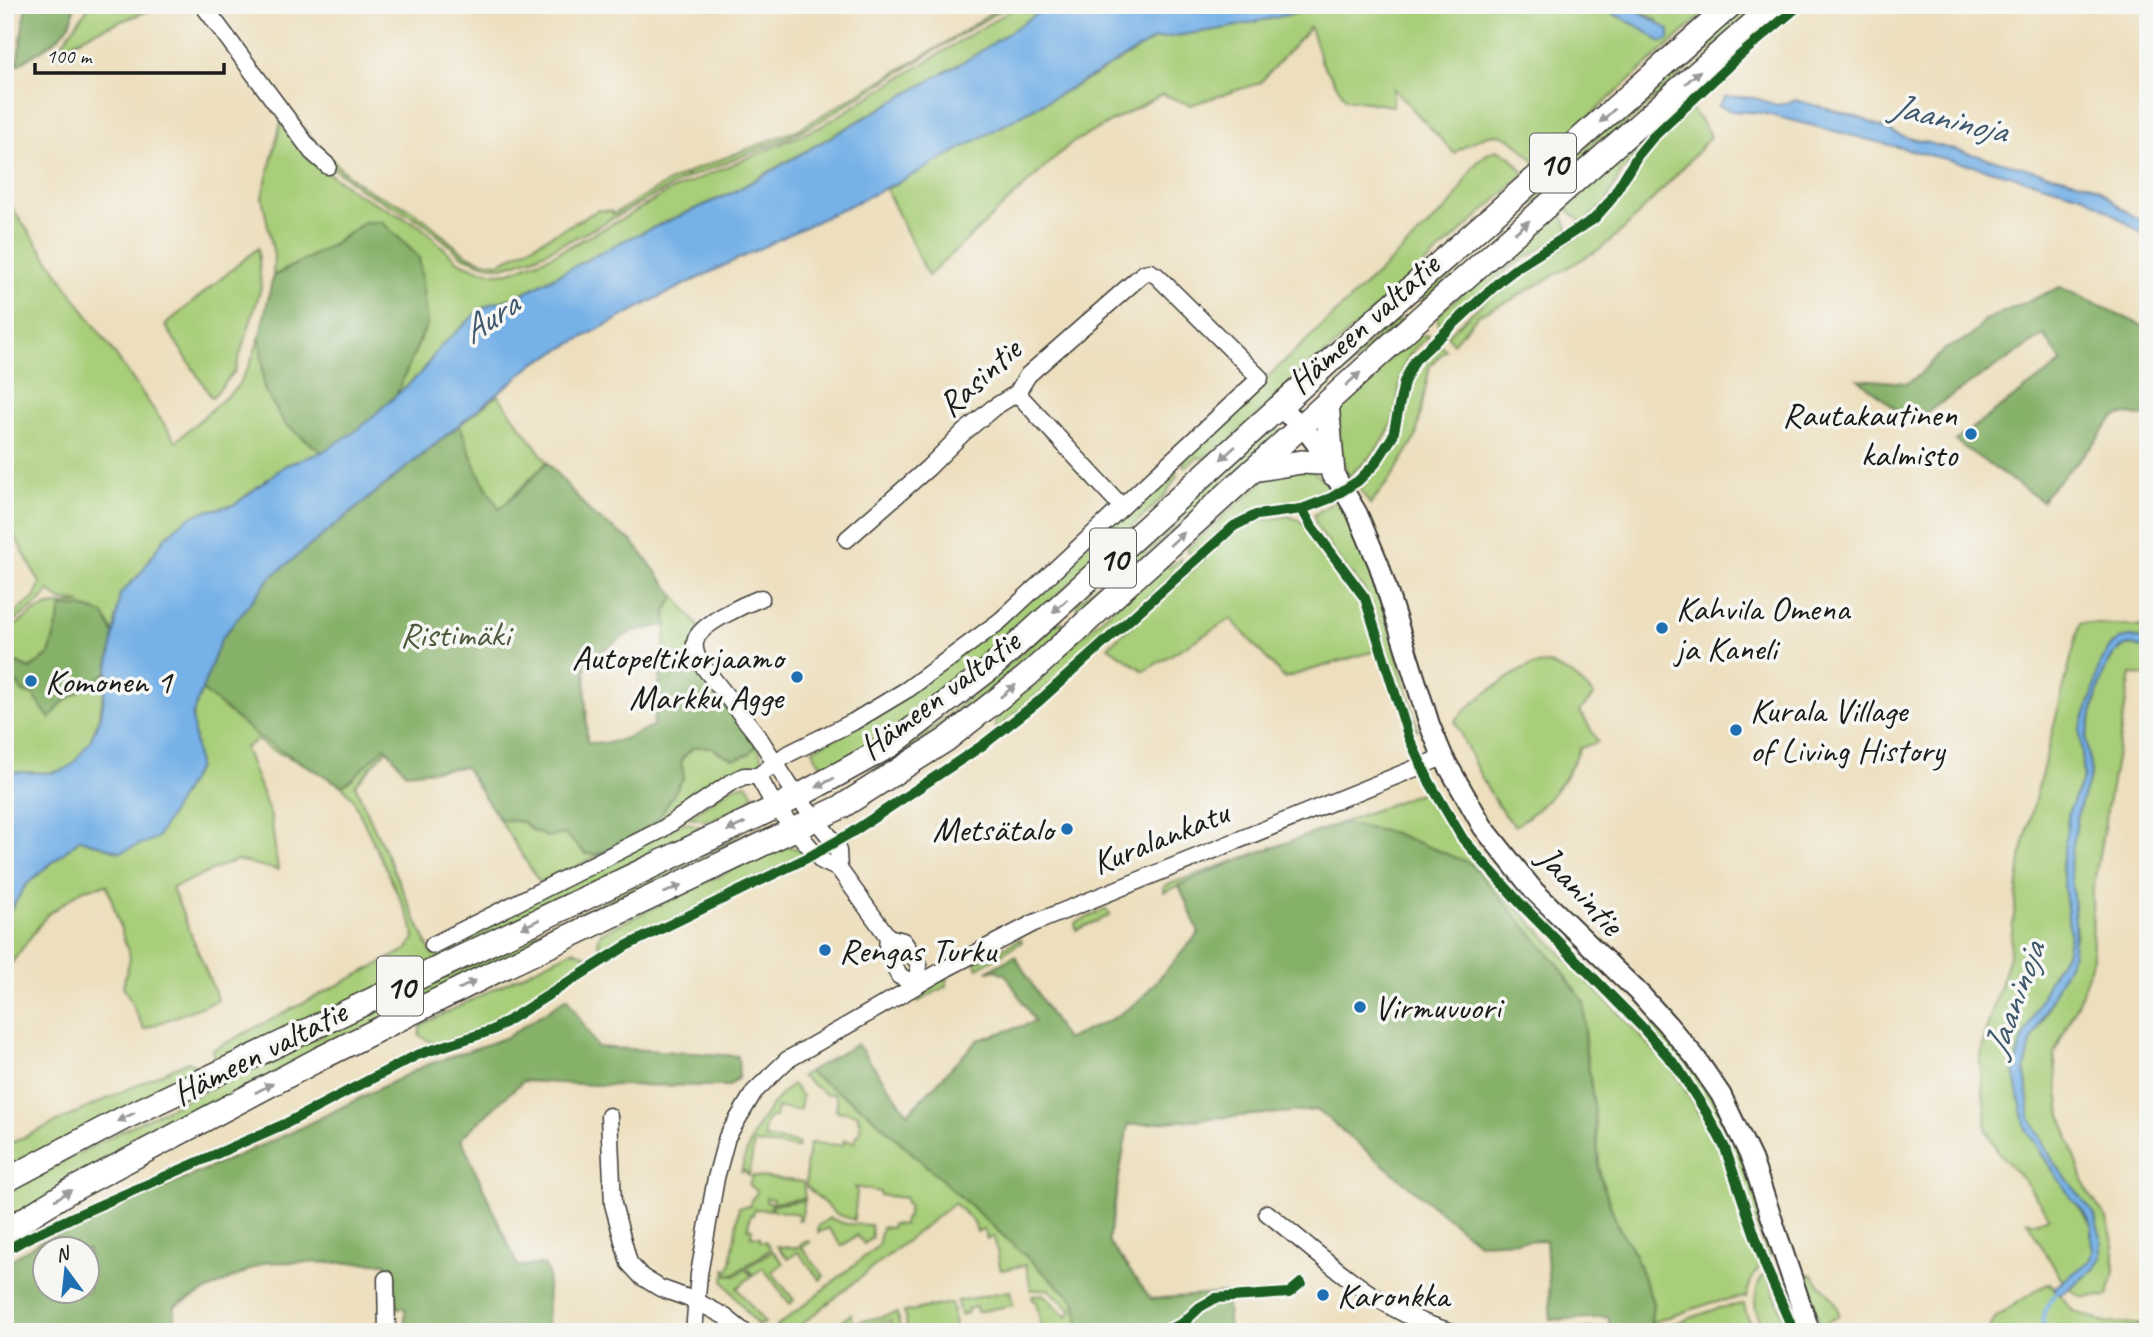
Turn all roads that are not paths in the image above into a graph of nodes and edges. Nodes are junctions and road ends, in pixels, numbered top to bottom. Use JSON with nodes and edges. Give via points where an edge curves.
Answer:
{"nodes":[{"id":1,"x":202,"y":5,"type":"edge"},
{"id":2,"x":1731,"y":5,"type":"edge"},
{"id":3,"x":1774,"y":5,"type":"edge"},
{"id":4,"x":328,"y":166,"type":"dead end"},
{"id":5,"x":1017,"y":393,"type":"junction"},
{"id":6,"x":1327,"y":403,"type":"junction"},
{"id":7,"x":1279,"y":408,"type":"junction"},
{"id":8,"x":1297,"y":430,"type":"junction"},
{"id":9,"x":1326,"y":469,"type":"junction"},
{"id":10,"x":1253,"y":470,"type":"junction"},
{"id":11,"x":1122,"y":507,"type":"junction"},
{"id":12,"x":847,"y":538,"type":"dead end"},
{"id":13,"x":761,"y":598,"type":"dead end"},
{"id":14,"x":1443,"y":757,"type":"junction"},
{"id":15,"x":774,"y":762,"type":"junction"},
{"id":16,"x":758,"y":776,"type":"junction"},
{"id":17,"x":797,"y":797,"type":"junction"},
{"id":18,"x":776,"y":808,"type":"junction"},
{"id":19,"x":816,"y":820,"type":"junction"},
{"id":20,"x":796,"y":830,"type":"junction"},
{"id":21,"x":839,"y":869,"type":"junction"},
{"id":22,"x":433,"y":944,"type":"dead end"},
{"id":23,"x":913,"y":987,"type":"junction"},
{"id":24,"x":609,"y":1116,"type":"dead end"},
{"id":25,"x":5,"y":1181,"type":"edge"},
{"id":26,"x":1267,"y":1213,"type":"dead end"},
{"id":27,"x":5,"y":1231,"type":"edge"},
{"id":28,"x":386,"y":1279,"type":"dead end"},
{"id":29,"x":696,"y":1301,"type":"junction"},
{"id":30,"x":1586,"y":1331,"type":"edge"},
{"id":31,"x":387,"y":1332,"type":"edge"},
{"id":32,"x":694,"y":1332,"type":"edge"},
{"id":33,"x":744,"y":1332,"type":"edge"},
{"id":34,"x":1453,"y":1332,"type":"edge"},
{"id":35,"x":1560,"y":1332,"type":"edge"},
{"id":36,"x":1810,"y":1332,"type":"edge"}],
"edges":[{"from":1,"to":4,"type":"street","via":[[312,152]]},
{"from":2,"to":7,"type":"highway","name":"Hämeen valtatie","number":"10","one_way":true},
{"from":6,"to":3,"type":"highway","name":"Hämeen valtatie","number":"10","one_way":true},
{"from":5,"to":11,"type":"street"},
{"from":5,"to":11,"type":"street","name":"Rasintie","via":[[1028,375],[1137,277],[1150,272],[1260,378]]},
{"from":5,"to":12,"type":"street","name":"Rasintie","via":[[982,417]]},
{"from":6,"to":8,"type":"highway","name":"Hämeen valtatie","number":"10"},
{"from":6,"to":9,"type":"highway"},
{"from":7,"to":8,"type":"main road","name":"Jaanintie"},
{"from":7,"to":17,"type":"highway","name":"Hämeen valtatie","number":"10","one_way":true,"via":[[972,683],[891,745]]},
{"from":8,"to":9,"type":"main road","name":"Jaanintie"},
{"from":8,"to":10,"type":"highway","name":"Hämeen valtatie","number":"10"},
{"from":9,"to":10,"type":"highway","via":[[1301,462]]},
{"from":9,"to":14,"type":"main road","name":"Jaanintie","via":[[1357,513],[1375,554]]},
{"from":19,"to":10,"type":"highway","name":"Hämeen valtatie","number":"10","one_way":true,"via":[[909,765],[1027,676]]},
{"from":11,"to":15,"type":"street","via":[[976,641],[870,713]]},
{"from":13,"to":15,"type":"street","via":[[723,616],[698,635],[695,645],[699,661]]},
{"from":14,"to":23,"type":"street","name":"Kuralankatu","via":[[1034,923]]},
{"from":14,"to":36,"type":"main road","name":"Jaanintie","via":[[1483,827],[1534,891],[1641,995],[1721,1095],[1752,1160]]},
{"from":15,"to":16,"type":"street"},
{"from":15,"to":17,"type":"street"},
{"from":16,"to":18,"type":"street"},
{"from":16,"to":22,"type":"street","via":[[730,782],[661,830]]},
{"from":17,"to":18,"type":"highway","name":"Hämeen valtatie","number":"10"},
{"from":17,"to":19,"type":"street"},
{"from":18,"to":20,"type":"street"},
{"from":18,"to":25,"type":"highway","name":"Hämeen valtatie","number":"10","one_way":true,"via":[[122,1119]]},
{"from":19,"to":20,"type":"highway","name":"Hämeen valtatie","number":"10"},
{"from":19,"to":21,"type":"street","via":[[834,842]]},
{"from":20,"to":21,"type":"street","via":[[822,861]]},
{"from":27,"to":20,"type":"highway","name":"Hämeen valtatie","number":"10","one_way":true,"via":[[68,1192],[321,1058]]},
{"from":21,"to":23,"type":"street","via":[[888,937],[887,949],[899,976]]},
{"from":23,"to":29,"type":"street","name":"Kuralankatu","via":[[787,1060],[762,1082],[742,1109],[727,1137],[716,1178]]},
{"from":24,"to":29,"type":"street","via":[[613,1204],[629,1263],[660,1288]]},
{"from":26,"to":34,"type":"street","via":[[1383,1304]]},
{"from":28,"to":31,"type":"street"},
{"from":29,"to":32,"type":"street","name":"Kuralankatu"},
{"from":29,"to":33,"type":"street"},
{"from":30,"to":35,"type":"street"}]}
